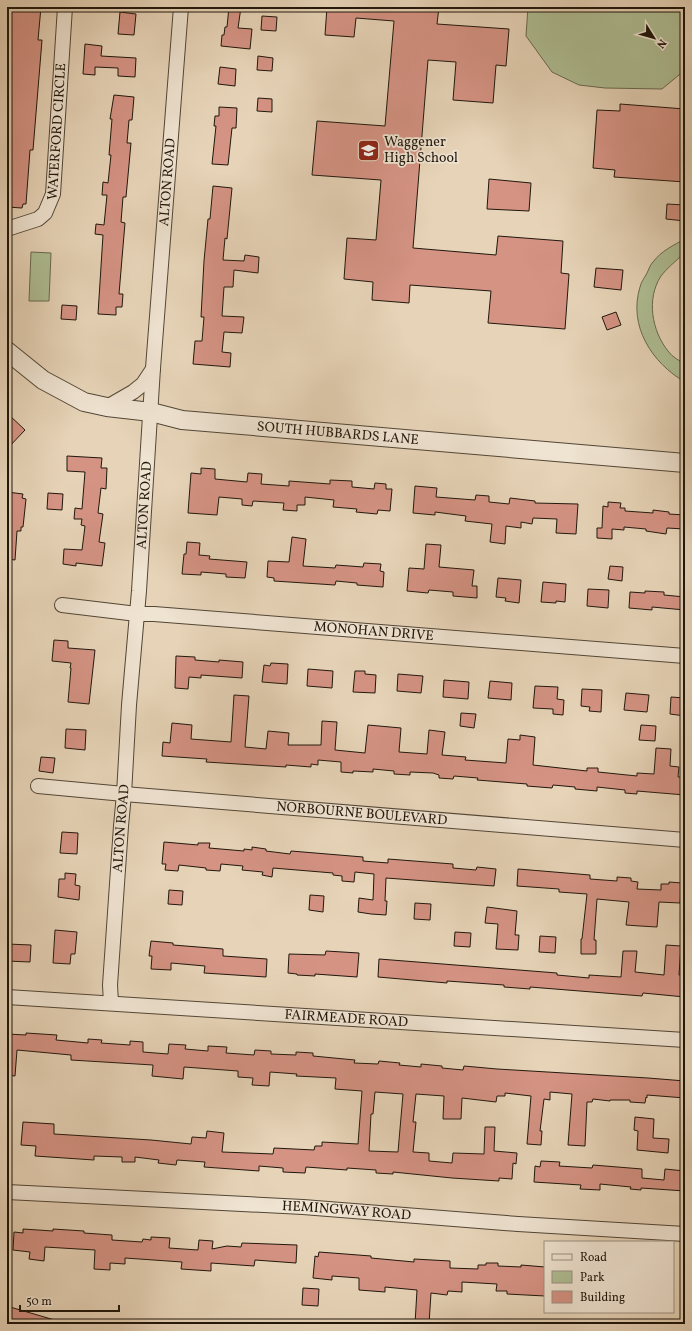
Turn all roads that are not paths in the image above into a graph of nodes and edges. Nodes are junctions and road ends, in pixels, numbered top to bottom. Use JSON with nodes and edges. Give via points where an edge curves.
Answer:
{"nodes":[{"id":1,"x":65,"y":7,"type":"edge"},
{"id":2,"x":182,"y":7,"type":"edge"},
{"id":3,"x":7,"y":229,"type":"edge"},
{"id":4,"x":7,"y":351,"type":"edge"},
{"id":5,"x":153,"y":368,"type":"junction"},
{"id":6,"x":107,"y":407,"type":"junction"},
{"id":7,"x":151,"y":412,"type":"junction"},
{"id":8,"x":685,"y":463,"type":"edge"},
{"id":9,"x":62,"y":605,"type":"dead end"},
{"id":10,"x":137,"y":614,"type":"junction"},
{"id":11,"x":685,"y":656,"type":"edge"},
{"id":12,"x":38,"y":786,"type":"dead end"},
{"id":13,"x":124,"y":794,"type":"junction"},
{"id":14,"x":685,"y":840,"type":"edge"},
{"id":15,"x":7,"y":997,"type":"edge"},
{"id":16,"x":111,"y":1003,"type":"junction"},
{"id":17,"x":685,"y":1040,"type":"edge"},
{"id":18,"x":7,"y":1192,"type":"edge"},
{"id":19,"x":685,"y":1234,"type":"edge"}],
"edges":[{"from":1,"to":3,"type":"street","name":"WATERFORD CIRCLE","via":[[53,194],[45,213],[38,219]]},
{"from":2,"to":5,"type":"street","name":"ALTON ROAD"},
{"from":4,"to":6,"type":"street","name":"SOUTH HUBBARDS LANE","via":[[43,380],[64,392],[84,402]]},
{"from":5,"to":6,"type":"street","via":[[143,384]]},
{"from":5,"to":7,"type":"street","name":"ALTON ROAD"},
{"from":6,"to":7,"type":"street","name":"SOUTH HUBBARDS LANE"},
{"from":7,"to":8,"type":"street","name":"SOUTH HUBBARDS LANE","via":[[182,420]]},
{"from":7,"to":10,"type":"street","name":"ALTON ROAD"},
{"from":9,"to":10,"type":"street","name":"MONOHAN DRIVE"},
{"from":10,"to":11,"type":"street","name":"MONOHAN DRIVE"},
{"from":10,"to":13,"type":"street","name":"ALTON ROAD"},
{"from":12,"to":13,"type":"street","name":"NORBOURNE BOULEVARD"},
{"from":13,"to":14,"type":"street","name":"NORBOURNE BOULEVARD"},
{"from":13,"to":16,"type":"street","name":"ALTON ROAD","via":[[110,986]]},
{"from":15,"to":16,"type":"street","name":"FAIRMEADE ROAD"},
{"from":16,"to":17,"type":"street","name":"FAIRMEADE ROAD"},
{"from":18,"to":19,"type":"street","name":"HEMINGWAY ROAD","via":[[295,1207]]}]}
